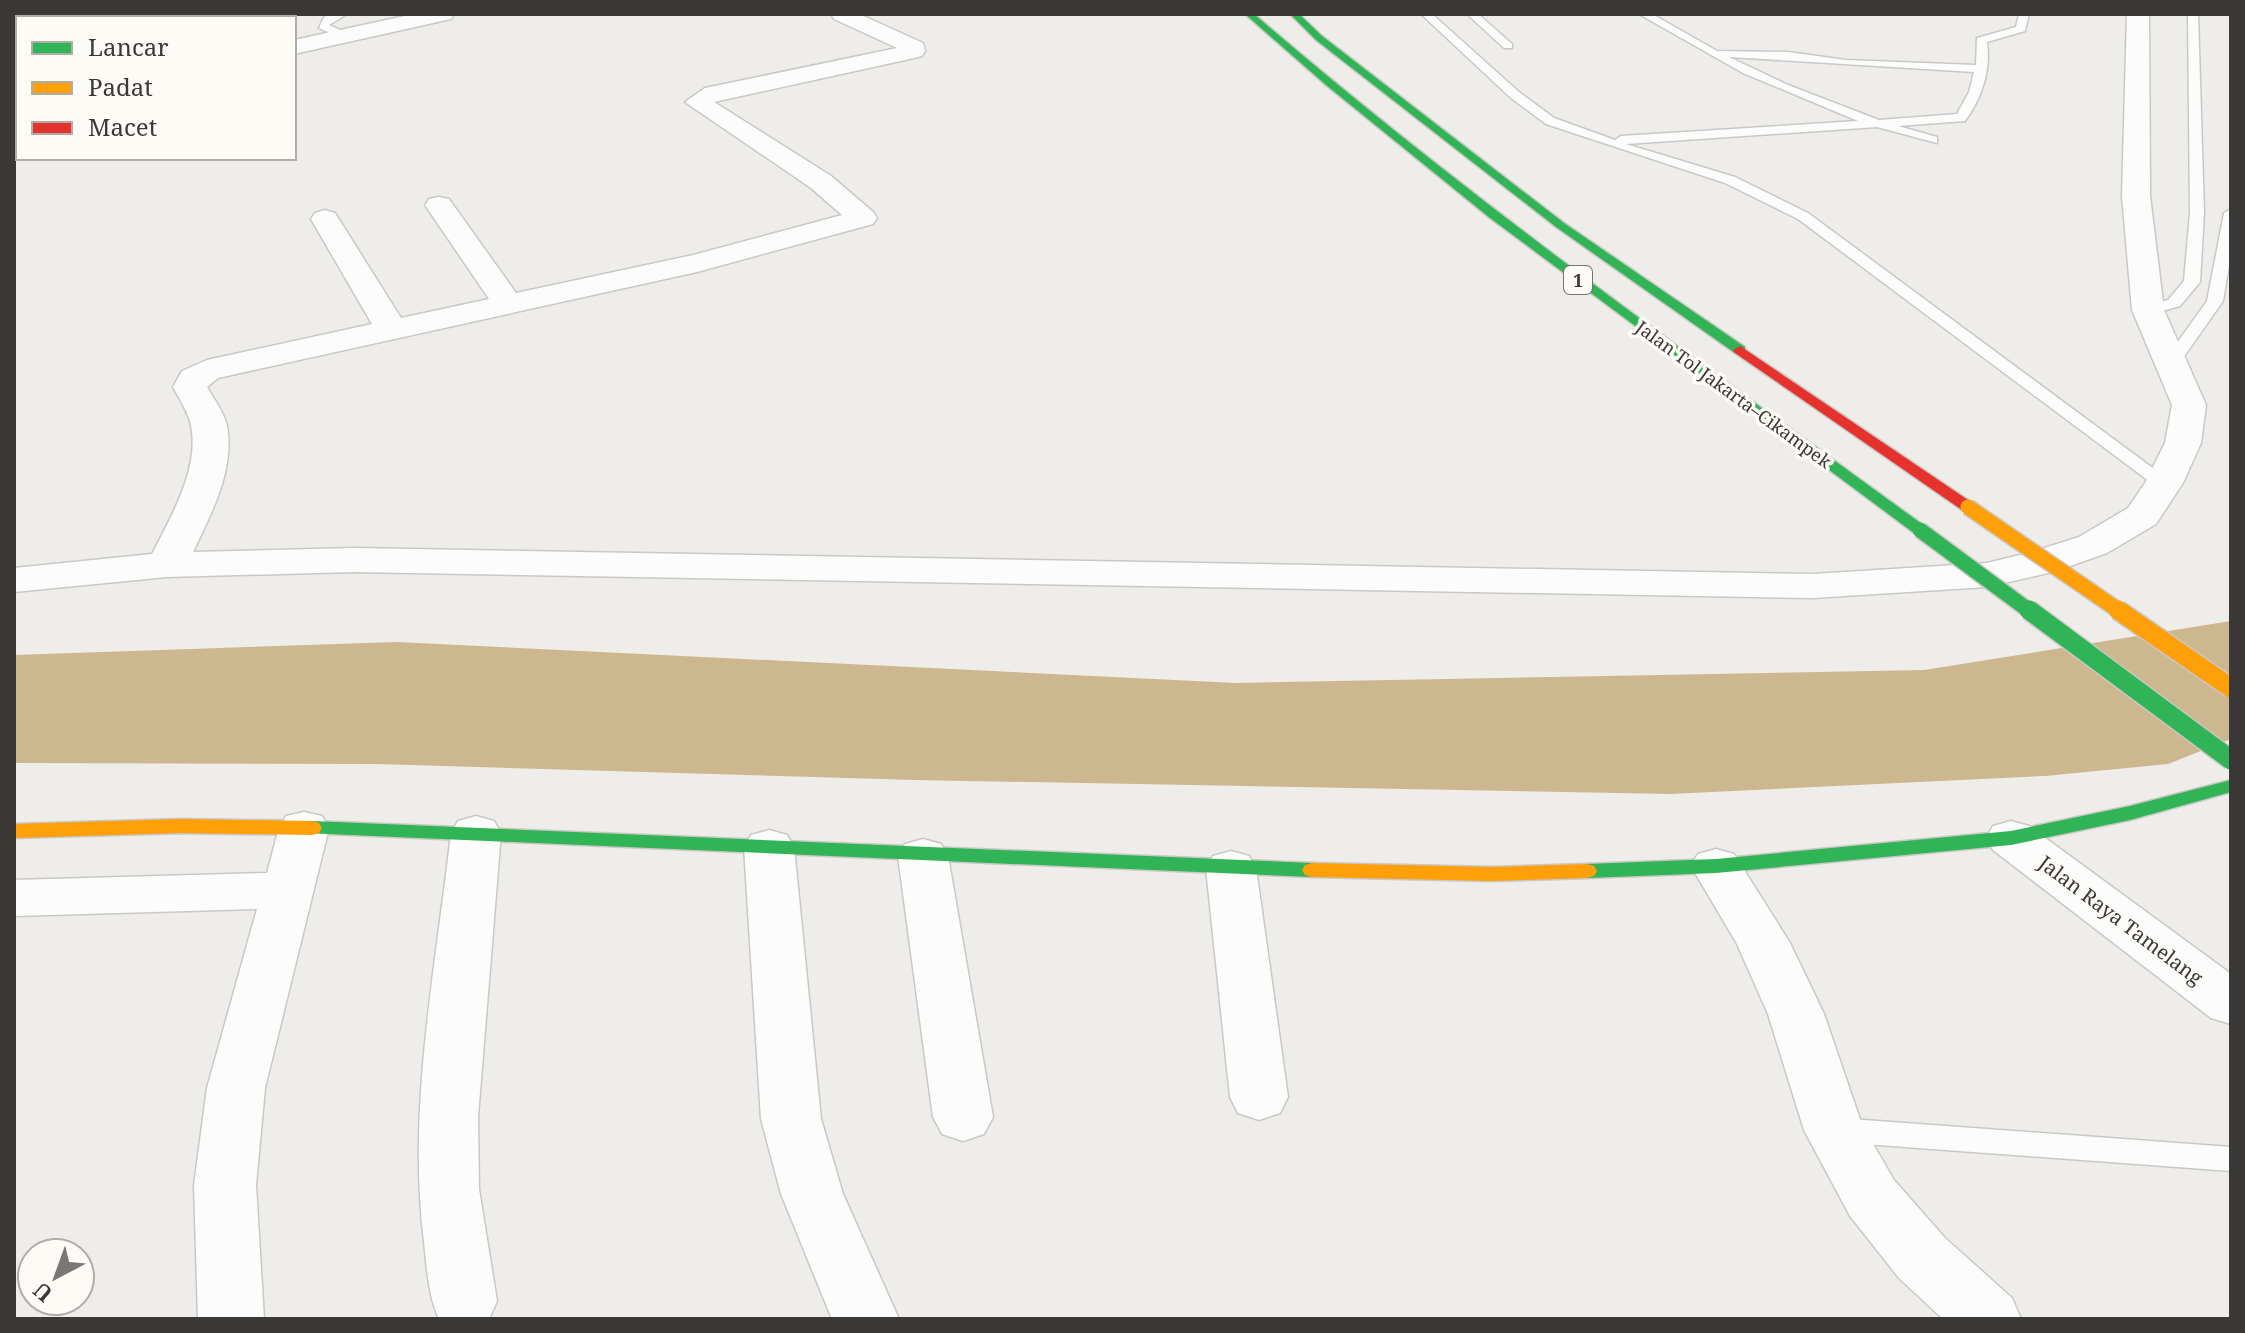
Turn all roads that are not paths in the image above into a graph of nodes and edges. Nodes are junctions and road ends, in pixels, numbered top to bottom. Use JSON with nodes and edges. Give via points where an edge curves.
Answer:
{"nodes":[{"id":1,"x":443,"y":14,"type":"edge"},
{"id":2,"x":842,"y":14,"type":"edge"},
{"id":3,"x":1249,"y":14,"type":"edge"},
{"id":4,"x":1294,"y":14,"type":"edge"},
{"id":5,"x":1426,"y":14,"type":"edge"},
{"id":6,"x":1472,"y":14,"type":"edge"},
{"id":7,"x":1644,"y":14,"type":"edge"},
{"id":8,"x":2024,"y":14,"type":"edge"},
{"id":9,"x":2138,"y":14,"type":"edge"},
{"id":10,"x":2193,"y":14,"type":"edge"},
{"id":11,"x":344,"y":25,"type":"edge"},
{"id":12,"x":296,"y":45,"type":"edge"},
{"id":13,"x":1508,"y":46,"type":"dead end"},
{"id":14,"x":1706,"y":52,"type":"junction"},
{"id":15,"x":1979,"y":69,"type":"junction"},
{"id":16,"x":1872,"y":123,"type":"junction"},
{"id":17,"x":1932,"y":140,"type":"dead end"},
{"id":18,"x":1604,"y":141,"type":"junction"},
{"id":19,"x":439,"y":205,"type":"dead end"},
{"id":20,"x":2231,"y":213,"type":"edge"},
{"id":21,"x":325,"y":219,"type":"dead end"},
{"id":22,"x":509,"y":306,"type":"junction"},
{"id":23,"x":2148,"y":310,"type":"junction"},
{"id":24,"x":392,"y":330,"type":"junction"},
{"id":25,"x":2170,"y":364,"type":"junction"},
{"id":26,"x":2164,"y":483,"type":"junction"},
{"id":27,"x":167,"y":565,"type":"junction"},
{"id":28,"x":14,"y":580,"type":"edge"},
{"id":29,"x":2231,"y":688,"type":"edge"},
{"id":30,"x":2231,"y":760,"type":"edge"},
{"id":31,"x":2231,"y":786,"type":"edge"},
{"id":32,"x":304,"y":828,"type":"junction"},
{"id":33,"x":14,"y":831,"type":"edge"},
{"id":34,"x":476,"y":833,"type":"junction"},
{"id":35,"x":2011,"y":838,"type":"junction"},
{"id":36,"x":769,"y":847,"type":"junction"},
{"id":37,"x":923,"y":856,"type":"junction"},
{"id":38,"x":1716,"y":866,"type":"junction"},
{"id":39,"x":1231,"y":868,"type":"junction"},
{"id":40,"x":290,"y":890,"type":"junction"},
{"id":41,"x":14,"y":898,"type":"edge"},
{"id":42,"x":2231,"y":1003,"type":"edge"},
{"id":43,"x":1259,"y":1097,"type":"dead end"},
{"id":44,"x":963,"y":1117,"type":"dead end"},
{"id":45,"x":1834,"y":1130,"type":"junction"},
{"id":46,"x":2231,"y":1159,"type":"edge"},
{"id":47,"x":464,"y":1301,"type":"dead end"},
{"id":48,"x":231,"y":1319,"type":"edge"},
{"id":49,"x":866,"y":1319,"type":"edge"},
{"id":50,"x":1988,"y":1319,"type":"edge"}],
"edges":[{"from":1,"to":11,"type":"street"},
{"from":2,"to":22,"type":"street","via":[[914,51],[714,93],[697,102],[821,182],[863,218]]},
{"from":3,"to":30,"type":"main road","name":"Jalan Tol Jakarta–Cikampek","number":"1","bridge":true,"via":[[1339,94],[1508,229]]},
{"from":4,"to":29,"type":"main road","name":"Jalan Tol Jakarta–Cikampek","number":"1","bridge":true,"via":[[1560,225]]},
{"from":5,"to":18,"type":"lane","via":[[1537,113]]},
{"from":6,"to":13,"type":"lane"},
{"from":7,"to":14,"type":"lane"},
{"from":8,"to":15,"type":"lane","via":[[2021,29],[1982,38]]},
{"from":9,"to":23,"type":"street","via":[[2136,196]]},
{"from":10,"to":23,"type":"lane","via":[[2197,213],[2192,282],[2174,303]]},
{"from":11,"to":12,"type":"street"},
{"from":14,"to":15,"type":"lane"},
{"from":14,"to":16,"type":"lane"},
{"from":15,"to":16,"type":"lane","via":[[1969,109],[1961,118]]},
{"from":16,"to":17,"type":"lane"},
{"from":16,"to":18,"type":"lane"},
{"from":18,"to":26,"type":"lane","via":[[1730,180],[1803,216]]},
{"from":19,"to":22,"type":"street"},
{"from":20,"to":25,"type":"lane","via":[[2215,301]]},
{"from":21,"to":24,"type":"street"},
{"from":22,"to":24,"type":"street"},
{"from":23,"to":25,"type":"street"},
{"from":24,"to":27,"type":"street","via":[[225,366],[194,378],[190,387],[209,424],[209,451],[203,489]]},
{"from":25,"to":26,"type":"street","via":[[2189,405],[2183,443]]},
{"from":26,"to":27,"type":"street","via":[[2142,516],[2093,545],[2039,563],[1987,575],[1813,586],[354,560]]},
{"from":27,"to":28,"type":"street"},
{"from":31,"to":35,"type":"main road"},
{"from":32,"to":33,"type":"main road"},
{"from":32,"to":34,"type":"main road"},
{"from":32,"to":40,"type":"street"},
{"from":34,"to":36,"type":"main road"},
{"from":34,"to":47,"type":"street","via":[[448,1117],[448,1189]]},
{"from":35,"to":38,"type":"main road"},
{"from":35,"to":42,"type":"street","name":"Jalan Raya Tamelang"},
{"from":36,"to":37,"type":"main road"},
{"from":36,"to":49,"type":"street","via":[[791,1119],[812,1194]]},
{"from":37,"to":39,"type":"main road"},
{"from":37,"to":44,"type":"street"},
{"from":38,"to":39,"type":"main road","via":[[1492,874]]},
{"from":38,"to":45,"type":"street","via":[[1763,943],[1796,1014]]},
{"from":39,"to":43,"type":"street"},
{"from":40,"to":41,"type":"street"},
{"from":40,"to":48,"type":"street","via":[[236,1088],[225,1185]]},
{"from":45,"to":46,"type":"lane"},
{"from":45,"to":50,"type":"street","via":[[1872,1198],[1922,1258]]}]}
